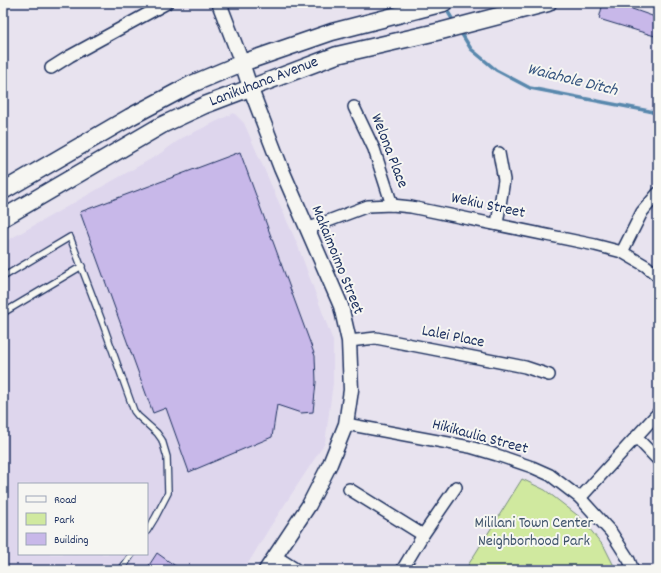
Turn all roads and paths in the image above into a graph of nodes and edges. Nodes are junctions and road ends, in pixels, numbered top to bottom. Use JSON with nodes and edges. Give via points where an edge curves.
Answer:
{"nodes":[{"id":1,"x":167,"y":3,"type":"edge"},
{"id":2,"x":219,"y":3,"type":"edge"},
{"id":3,"x":444,"y":3,"type":"edge"},
{"id":4,"x":548,"y":3,"type":"edge"},
{"id":5,"x":242,"y":63,"type":"junction"},
{"id":6,"x":51,"y":68,"type":"dead end"},
{"id":7,"x":250,"y":87,"type":"junction"},
{"id":8,"x":354,"y":107,"type":"dead end"},
{"id":9,"x":499,"y":153,"type":"dead end"},
{"id":10,"x":3,"y":191,"type":"edge"},
{"id":11,"x":658,"y":193,"type":"edge"},
{"id":12,"x":392,"y":205,"type":"junction"},
{"id":13,"x":3,"y":218,"type":"edge"},
{"id":14,"x":497,"y":224,"type":"junction"},
{"id":15,"x":307,"y":229,"type":"junction"},
{"id":16,"x":622,"y":252,"type":"junction"},
{"id":17,"x":82,"y":266,"type":"junction"},
{"id":18,"x":658,"y":276,"type":"edge"},
{"id":19,"x":3,"y":277,"type":"edge"},
{"id":20,"x":3,"y":313,"type":"edge"},
{"id":21,"x":349,"y":341,"type":"junction"},
{"id":22,"x":549,"y":375,"type":"dead end"},
{"id":23,"x":658,"y":413,"type":"edge"},
{"id":24,"x":346,"y":424,"type":"junction"},
{"id":25,"x":636,"y":437,"type":"junction"},
{"id":26,"x":658,"y":460,"type":"edge"},
{"id":27,"x":456,"y":487,"type":"dead end"},
{"id":28,"x":349,"y":489,"type":"dead end"},
{"id":29,"x":580,"y":498,"type":"junction"},
{"id":30,"x":148,"y":530,"type":"edge"},
{"id":31,"x":423,"y":535,"type":"junction"},
{"id":32,"x":131,"y":555,"type":"edge"},
{"id":33,"x":275,"y":556,"type":"junction"},
{"id":34,"x":121,"y":570,"type":"edge"},
{"id":35,"x":266,"y":570,"type":"edge"},
{"id":36,"x":297,"y":570,"type":"edge"},
{"id":37,"x":402,"y":570,"type":"edge"},
{"id":38,"x":632,"y":570,"type":"edge"}],
"edges":[{"from":1,"to":6,"type":"street"},
{"from":2,"to":5,"type":"street","name":"Makaimoimo Street"},
{"from":3,"to":5,"type":"main road","name":"Lanikuhana Avenue","via":[[332,32]]},
{"from":4,"to":7,"type":"main road","name":"Lanikuhana Avenue","via":[[336,55]]},
{"from":5,"to":7,"type":"street","name":"Makaimoimo Street"},
{"from":5,"to":10,"type":"main road","name":"Lanikuhana Avenue","via":[[192,84],[130,117]]},
{"from":7,"to":13,"type":"main road","name":"Lanikuhana Avenue","via":[[205,104],[162,126]]},
{"from":7,"to":15,"type":"street","name":"Makaimoimo Street"},
{"from":8,"to":12,"type":"street","name":"Welona Place","via":[[374,149]]},
{"from":9,"to":14,"type":"street","via":[[504,180]]},
{"from":11,"to":16,"type":"street","via":[[642,212]]},
{"from":12,"to":14,"type":"street","name":"Wekiu Street"},
{"from":12,"to":15,"type":"street","name":"Wekiu Street","via":[[368,206]]},
{"from":14,"to":16,"type":"street","name":"Wekiu Street"},
{"from":15,"to":21,"type":"street","name":"Makaimoimo Street","via":[[341,306]]},
{"from":16,"to":18,"type":"street","name":"Wekiu Street"},
{"from":17,"to":19,"type":"lane","via":[[70,238]]},
{"from":17,"to":20,"type":"lane"},
{"from":17,"to":30,"type":"lane","via":[[134,411],[157,433],[167,457],[168,493]]},
{"from":21,"to":22,"type":"street","name":"Lalei Place","via":[[376,338],[525,367]]},
{"from":21,"to":24,"type":"street","name":"Makaimoimo Street","via":[[351,390]]},
{"from":23,"to":25,"type":"street"},
{"from":24,"to":29,"type":"street","name":"Hikikaulia Street","via":[[470,447],[497,455],[550,475]]},
{"from":24,"to":33,"type":"street","name":"Makaimoimo Street","via":[[330,464],[309,505]]},
{"from":25,"to":26,"type":"street"},
{"from":25,"to":29,"type":"street"},
{"from":27,"to":31,"type":"street"},
{"from":28,"to":31,"type":"street"},
{"from":29,"to":38,"type":"street","name":"Hikikaulia Street","via":[[611,532],[629,560]]},
{"from":31,"to":37,"type":"street"},
{"from":32,"to":34,"type":"lane"},
{"from":33,"to":35,"type":"street","name":"Makaimoimo Street"},
{"from":33,"to":36,"type":"street"}]}
